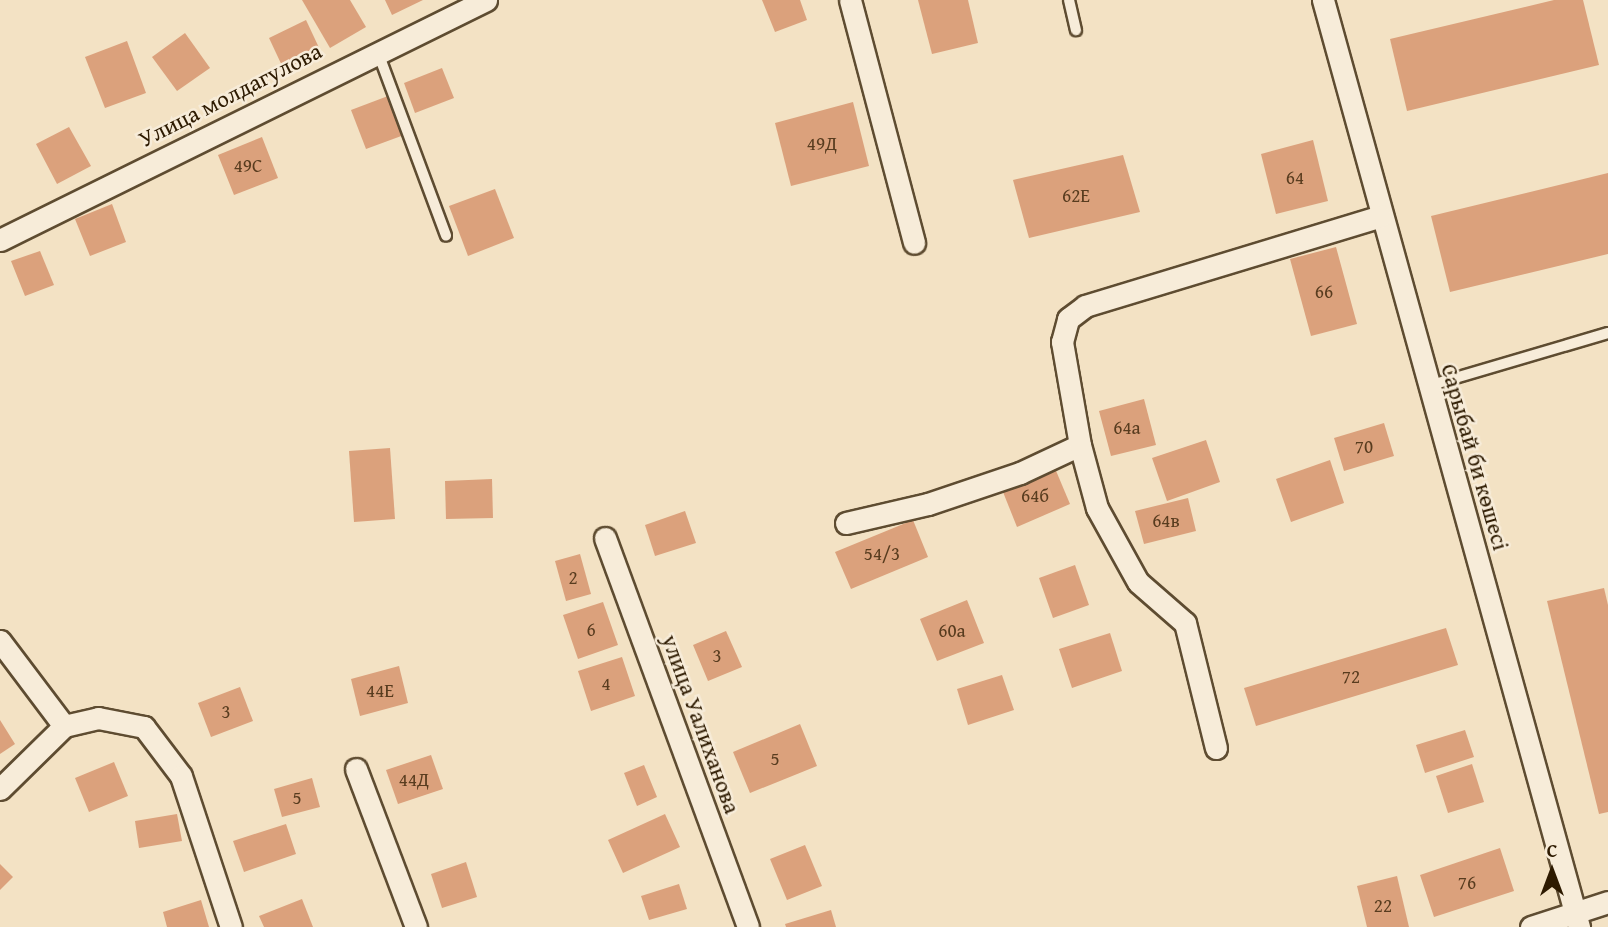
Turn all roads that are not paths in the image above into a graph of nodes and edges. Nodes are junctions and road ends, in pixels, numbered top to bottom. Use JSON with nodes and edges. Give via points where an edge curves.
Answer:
{"nodes":[{"id":1,"x":486,"y":0,"type":"edge"},
{"id":2,"x":850,"y":0,"type":"edge"},
{"id":3,"x":1069,"y":0,"type":"edge"},
{"id":4,"x":1323,"y":0,"type":"edge"},
{"id":5,"x":1076,"y":30,"type":"dead end"},
{"id":6,"x":377,"y":50,"type":"junction"},
{"id":7,"x":1381,"y":216,"type":"junction"},
{"id":8,"x":446,"y":236,"type":"dead end"},
{"id":9,"x":0,"y":240,"type":"edge"},
{"id":10,"x":914,"y":243,"type":"dead end"},
{"id":11,"x":1608,"y":333,"type":"edge"},
{"id":12,"x":1428,"y":386,"type":"junction"},
{"id":13,"x":1080,"y":444,"type":"junction"},
{"id":14,"x":846,"y":523,"type":"dead end"},
{"id":15,"x":606,"y":538,"type":"dead end"},
{"id":16,"x":0,"y":641,"type":"edge"},
{"id":17,"x":64,"y":726,"type":"junction"},
{"id":18,"x":1216,"y":748,"type":"dead end"},
{"id":19,"x":356,"y":769,"type":"dead end"},
{"id":20,"x":0,"y":789,"type":"edge"},
{"id":21,"x":1608,"y":902,"type":"edge"},
{"id":22,"x":1577,"y":920,"type":"edge"},
{"id":23,"x":231,"y":927,"type":"edge"},
{"id":24,"x":416,"y":927,"type":"edge"},
{"id":25,"x":748,"y":927,"type":"edge"},
{"id":26,"x":1531,"y":927,"type":"edge"}],
"edges":[{"from":1,"to":6,"type":"street","name":"Улица молдагулова"},
{"from":2,"to":10,"type":"street"},
{"from":3,"to":5,"type":"lane"},
{"from":4,"to":7,"type":"street","name":"Сарыбай би көшесі"},
{"from":6,"to":8,"type":"lane"},
{"from":6,"to":9,"type":"street","name":"Улица молдагулова"},
{"from":7,"to":12,"type":"street","name":"Сарыбай би көшесі"},
{"from":7,"to":13,"type":"street","via":[[1085,306],[1068,319],[1062,342]]},
{"from":11,"to":12,"type":"lane"},
{"from":12,"to":22,"type":"street","name":"Сарыбай би көшесі"},
{"from":13,"to":14,"type":"street","via":[[1020,473]]},
{"from":13,"to":18,"type":"street","via":[[1097,508],[1138,582],[1185,622]]},
{"from":15,"to":25,"type":"street","name":"улица Уалиханова"},
{"from":16,"to":17,"type":"street"},
{"from":17,"to":20,"type":"street"},
{"from":17,"to":23,"type":"street","via":[[98,718],[144,727],[181,776]]},
{"from":19,"to":24,"type":"street"},
{"from":21,"to":22,"type":"street"},
{"from":22,"to":26,"type":"street"}]}
